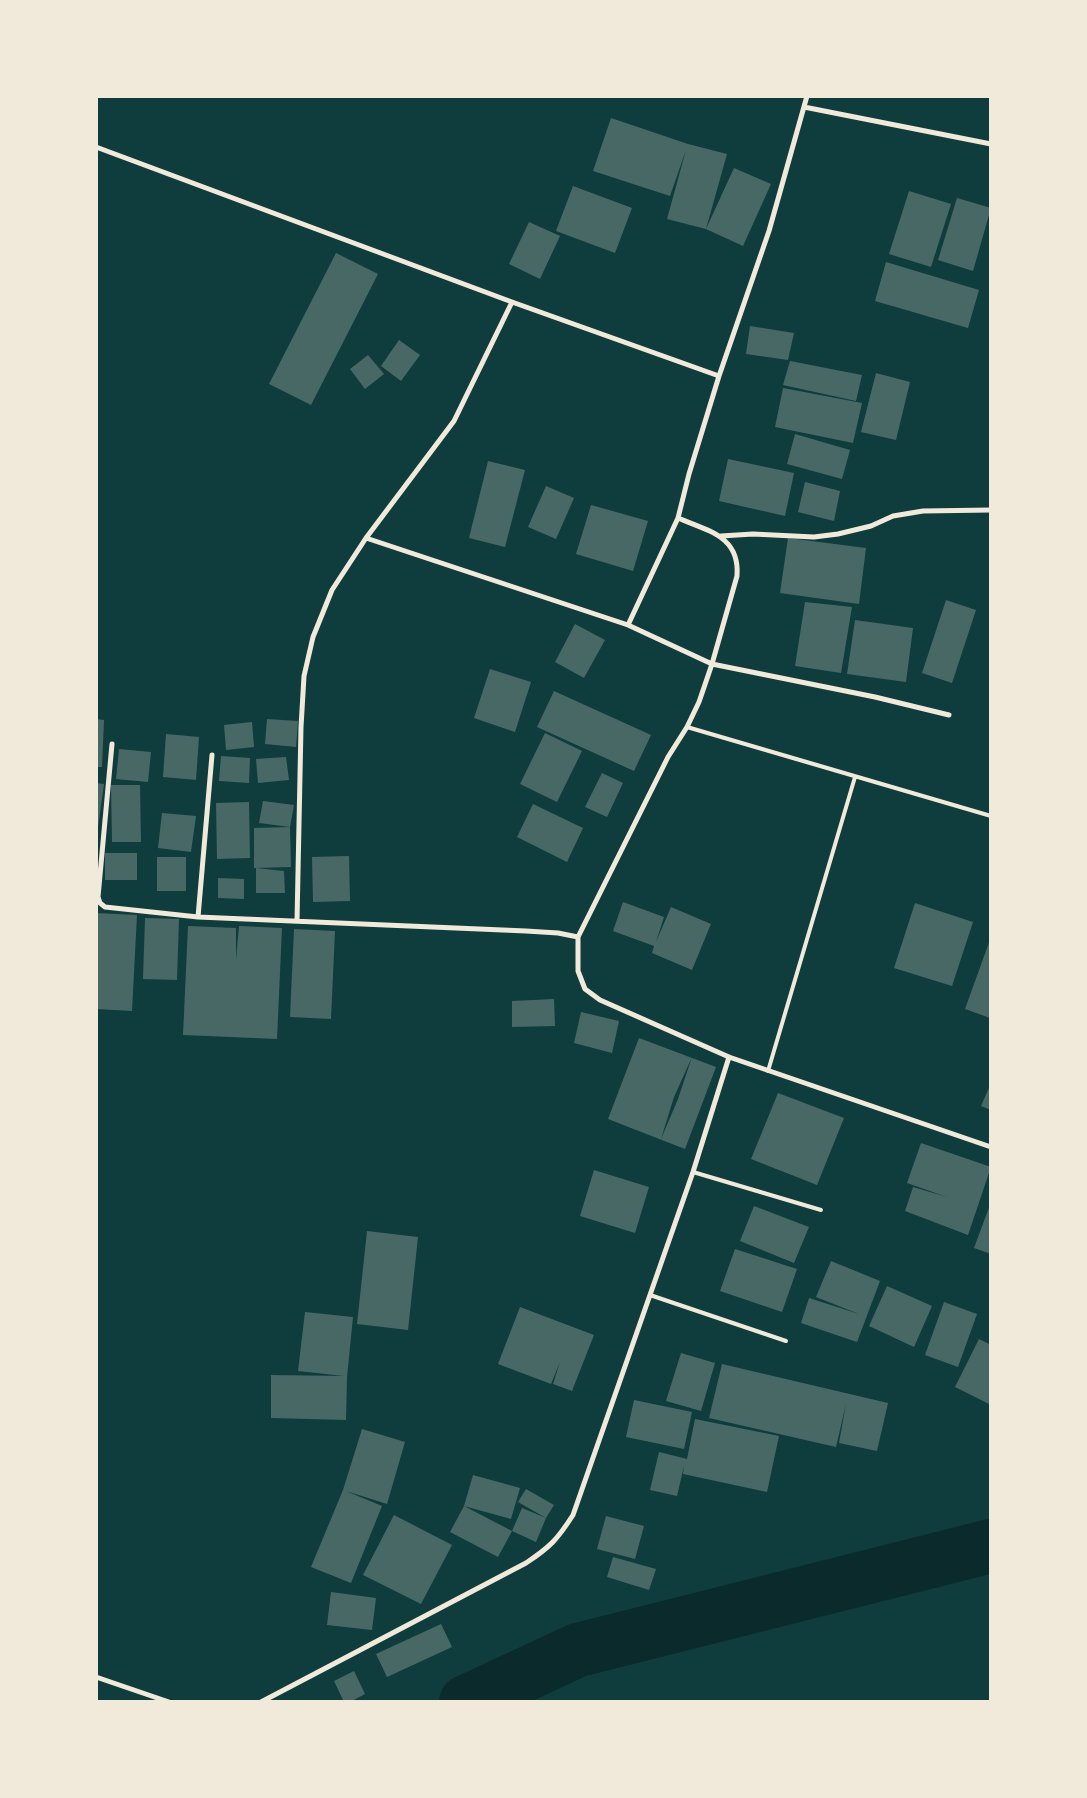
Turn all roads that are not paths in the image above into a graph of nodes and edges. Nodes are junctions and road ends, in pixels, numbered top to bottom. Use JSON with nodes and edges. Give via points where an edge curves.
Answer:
{"nodes":[{"id":1,"x":807,"y":96,"type":"edge"},
{"id":2,"x":804,"y":107,"type":"junction"},
{"id":3,"x":991,"y":144,"type":"edge"},
{"id":4,"x":96,"y":147,"type":"edge"},
{"id":5,"x":512,"y":302,"type":"junction"},
{"id":6,"x":719,"y":376,"type":"junction"},
{"id":7,"x":991,"y":510,"type":"edge"},
{"id":8,"x":678,"y":518,"type":"junction"},
{"id":9,"x":721,"y":536,"type":"junction"},
{"id":10,"x":366,"y":538,"type":"junction"},
{"id":11,"x":628,"y":625,"type":"junction"},
{"id":12,"x":712,"y":664,"type":"junction"},
{"id":13,"x":949,"y":715,"type":"dead end"},
{"id":14,"x":687,"y":727,"type":"junction"},
{"id":15,"x":112,"y":744,"type":"dead end"},
{"id":16,"x":212,"y":755,"type":"dead end"},
{"id":17,"x":855,"y":777,"type":"junction"},
{"id":18,"x":991,"y":816,"type":"edge"},
{"id":19,"x":198,"y":917,"type":"junction"},
{"id":20,"x":297,"y":921,"type":"junction"},
{"id":21,"x":578,"y":937,"type":"junction"},
{"id":22,"x":729,"y":1057,"type":"junction"},
{"id":23,"x":768,"y":1071,"type":"junction"},
{"id":24,"x":991,"y":1147,"type":"edge"},
{"id":25,"x":693,"y":1172,"type":"junction"},
{"id":26,"x":821,"y":1210,"type":"dead end"},
{"id":27,"x":650,"y":1295,"type":"junction"},
{"id":28,"x":786,"y":1341,"type":"dead end"},
{"id":29,"x":96,"y":1677,"type":"edge"},
{"id":30,"x":169,"y":1702,"type":"edge"},
{"id":31,"x":261,"y":1702,"type":"edge"}],
"edges":[{"from":1,"to":2,"type":"street"},
{"from":2,"to":3,"type":"street"},
{"from":2,"to":6,"type":"street","via":[[769,231]]},
{"from":4,"to":5,"type":"street"},
{"from":5,"to":6,"type":"street"},
{"from":5,"to":10,"type":"street","via":[[454,420]]},
{"from":6,"to":8,"type":"street"},
{"from":7,"to":9,"type":"street","via":[[922,511],[814,538],[754,534]]},
{"from":8,"to":9,"type":"street"},
{"from":8,"to":11,"type":"street"},
{"from":9,"to":12,"type":"street","via":[[738,561],[738,568]]},
{"from":10,"to":11,"type":"street"},
{"from":10,"to":20,"type":"street","via":[[332,590],[313,637],[304,676]]},
{"from":11,"to":12,"type":"street"},
{"from":12,"to":13,"type":"street"},
{"from":12,"to":14,"type":"street"},
{"from":14,"to":17,"type":"lane"},
{"from":14,"to":21,"type":"street","via":[[668,756]]},
{"from":15,"to":19,"type":"street","via":[[100,903],[105,907]]},
{"from":16,"to":19,"type":"street"},
{"from":17,"to":18,"type":"lane"},
{"from":17,"to":23,"type":"lane"},
{"from":19,"to":20,"type":"street"},
{"from":20,"to":21,"type":"street","via":[[526,931]]},
{"from":21,"to":22,"type":"street","via":[[578,971],[585,989],[600,1000]]},
{"from":22,"to":23,"type":"street"},
{"from":22,"to":25,"type":"street"},
{"from":23,"to":24,"type":"street"},
{"from":25,"to":26,"type":"lane"},
{"from":25,"to":27,"type":"street"},
{"from":27,"to":28,"type":"lane"},
{"from":27,"to":31,"type":"street","via":[[572,1515],[549,1548]]},
{"from":29,"to":30,"type":"street"}]}
